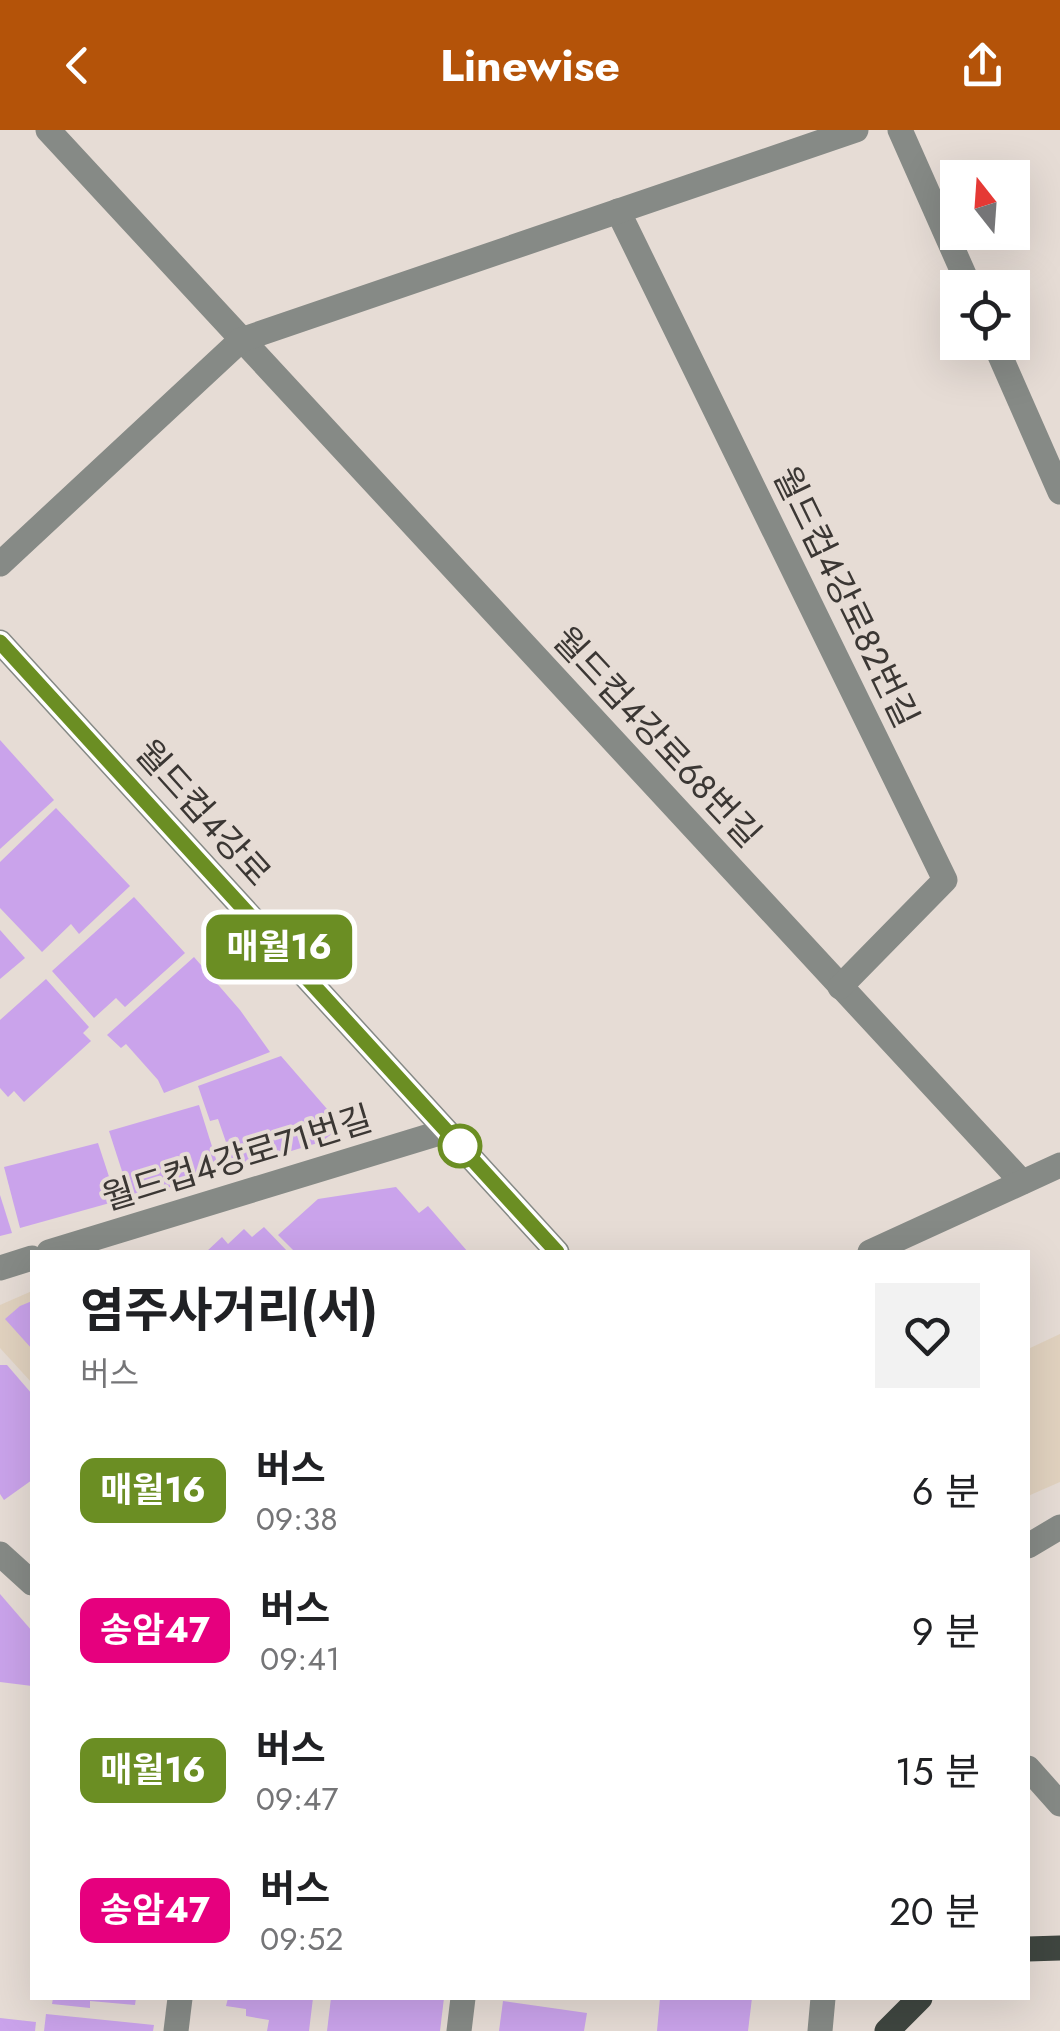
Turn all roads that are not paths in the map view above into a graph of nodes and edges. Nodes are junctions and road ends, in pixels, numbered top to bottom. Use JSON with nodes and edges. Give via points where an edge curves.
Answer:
{"nodes":[{"id":1,"x":48,"y":130,"type":"edge"},
{"id":2,"x":856,"y":130,"type":"edge"},
{"id":3,"x":900,"y":130,"type":"edge"},
{"id":4,"x":618,"y":211,"type":"junction"},
{"id":5,"x":962,"y":270,"type":"edge"},
{"id":6,"x":241,"y":340,"type":"junction"},
{"id":7,"x":1002,"y":360,"type":"edge"},
{"id":8,"x":1060,"y":492,"type":"edge"},
{"id":9,"x":0,"y":564,"type":"edge"},
{"id":10,"x":0,"y":642,"type":"edge"},
{"id":11,"x":840,"y":987,"type":"junction"},
{"id":12,"x":446,"y":1131,"type":"junction"},
{"id":13,"x":1060,"y":1165,"type":"edge"},
{"id":14,"x":1022,"y":1182,"type":"junction"},
{"id":15,"x":83,"y":1248,"type":"edge"},
{"id":16,"x":555,"y":1250,"type":"edge"},
{"id":17,"x":874,"y":1250,"type":"edge"},
{"id":18,"x":30,"y":1259,"type":"edge"},
{"id":19,"x":0,"y":1268,"type":"edge"},
{"id":20,"x":1060,"y":1527,"type":"edge"},
{"id":21,"x":1030,"y":1545,"type":"edge"},
{"id":22,"x":0,"y":1554,"type":"edge"},
{"id":23,"x":30,"y":1581,"type":"edge"},
{"id":24,"x":1030,"y":1770,"type":"edge"},
{"id":25,"x":1060,"y":1804,"type":"edge"},
{"id":26,"x":1060,"y":1948,"type":"edge"},
{"id":27,"x":1030,"y":1950,"type":"edge"},
{"id":28,"x":180,"y":2000,"type":"edge"},
{"id":29,"x":463,"y":2000,"type":"edge"},
{"id":30,"x":824,"y":2000,"type":"edge"},
{"id":31,"x":918,"y":2000,"type":"edge"},
{"id":32,"x":176,"y":2031,"type":"edge"},
{"id":33,"x":460,"y":2031,"type":"edge"},
{"id":34,"x":820,"y":2031,"type":"edge"},
{"id":35,"x":887,"y":2031,"type":"edge"}],
"edges":[{"from":1,"to":6,"type":"street","name":"월드컵4강로68번길"},
{"from":2,"to":4,"type":"street"},
{"from":3,"to":5,"type":"street"},
{"from":4,"to":6,"type":"street"},
{"from":4,"to":11,"type":"street","name":"월드컵4강로82번길","via":[[945,880]]},
{"from":6,"to":9,"type":"street"},
{"from":6,"to":11,"type":"street","name":"월드컵4강로68번길"},
{"from":7,"to":8,"type":"street"},
{"from":10,"to":12,"type":"street","name":"월드컵4강로"},
{"from":11,"to":14,"type":"street","name":"월드컵4강로68번길"},
{"from":12,"to":15,"type":"street","name":"월드컵4강로71번길"},
{"from":12,"to":16,"type":"street","name":"월드컵4강로"},
{"from":13,"to":14,"type":"street"},
{"from":14,"to":17,"type":"street"},
{"from":18,"to":19,"type":"street"},
{"from":20,"to":21,"type":"street"},
{"from":22,"to":23,"type":"street"},
{"from":24,"to":25,"type":"street"},
{"from":26,"to":27,"type":"main road"},
{"from":28,"to":32,"type":"street"},
{"from":29,"to":33,"type":"street"},
{"from":30,"to":34,"type":"street"},
{"from":31,"to":35,"type":"main road"}]}
